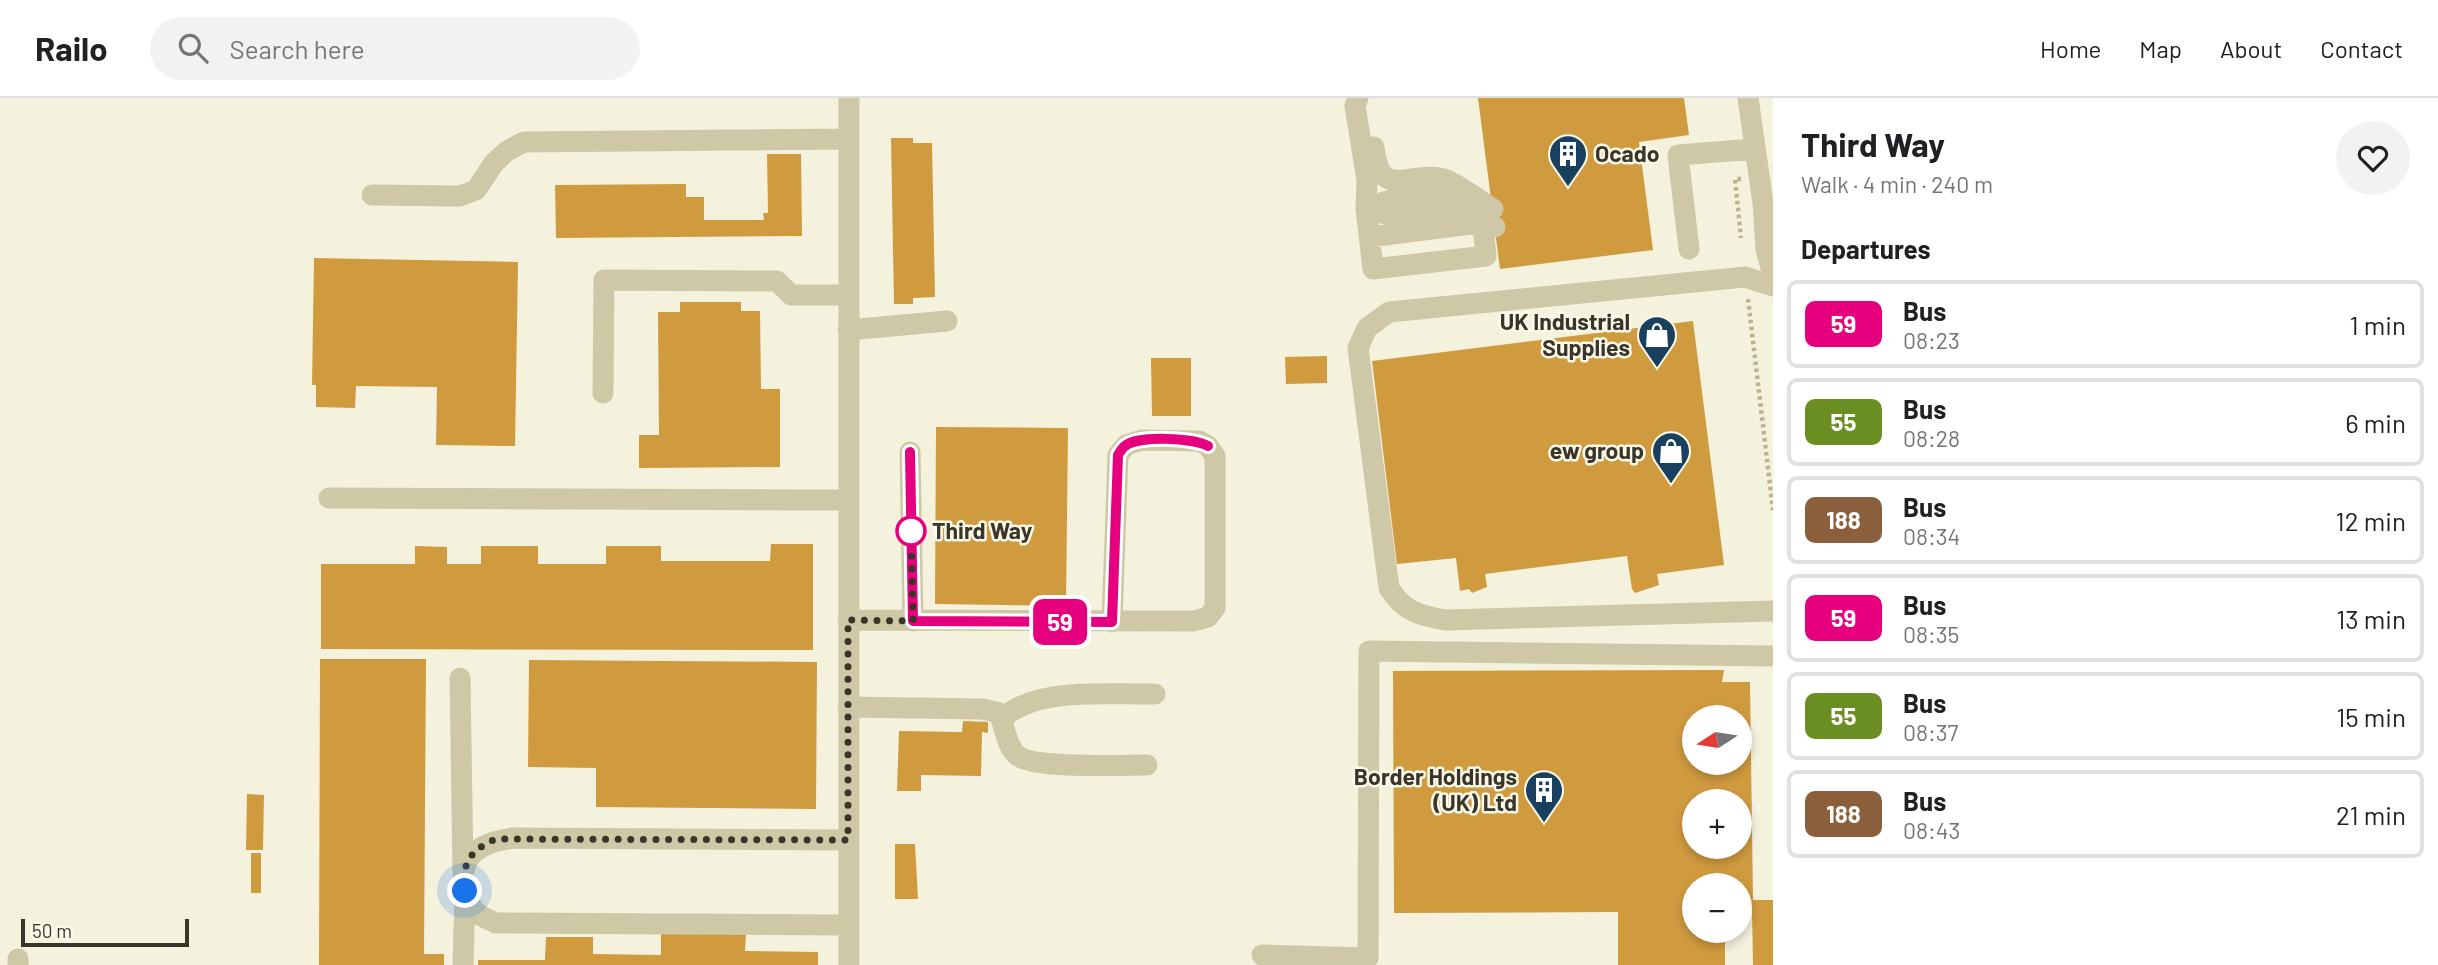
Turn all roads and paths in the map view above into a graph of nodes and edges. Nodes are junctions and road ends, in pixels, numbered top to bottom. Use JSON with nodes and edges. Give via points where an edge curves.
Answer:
{"nodes":[{"id":1,"x":849,"y":98,"type":"edge"},
{"id":2,"x":1344,"y":98,"type":"edge"},
{"id":3,"x":1357,"y":98,"type":"edge"},
{"id":4,"x":1364,"y":98,"type":"edge"},
{"id":5,"x":1748,"y":98,"type":"edge"},
{"id":6,"x":848,"y":139,"type":"junction"},
{"id":7,"x":1754,"y":149,"type":"junction"},
{"id":8,"x":1758,"y":177,"type":"junction"},
{"id":9,"x":372,"y":195,"type":"dead end"},
{"id":10,"x":1770,"y":207,"type":"edge"},
{"id":11,"x":1366,"y":209,"type":"junction"},
{"id":12,"x":1490,"y":221,"type":"junction"},
{"id":13,"x":1369,"y":237,"type":"junction"},
{"id":14,"x":1689,"y":249,"type":"dead end"},
{"id":15,"x":1773,"y":275,"type":"edge"},
{"id":16,"x":1745,"y":277,"type":"junction"},
{"id":17,"x":1773,"y":286,"type":"edge"},
{"id":18,"x":847,"y":295,"type":"junction"},
{"id":19,"x":947,"y":321,"type":"dead end"},
{"id":20,"x":848,"y":330,"type":"junction"},
{"id":21,"x":603,"y":393,"type":"dead end"},
{"id":22,"x":910,"y":452,"type":"dead end"},
{"id":23,"x":329,"y":498,"type":"dead end"},
{"id":24,"x":847,"y":500,"type":"junction"},
{"id":25,"x":1773,"y":510,"type":"edge"},
{"id":26,"x":1773,"y":611,"type":"edge"},
{"id":27,"x":848,"y":620,"type":"junction"},
{"id":28,"x":913,"y":621,"type":"junction"},
{"id":29,"x":1112,"y":622,"type":"junction"},
{"id":30,"x":1773,"y":656,"type":"edge"},
{"id":31,"x":460,"y":678,"type":"dead end"},
{"id":32,"x":1155,"y":694,"type":"dead end"},
{"id":33,"x":848,"y":707,"type":"junction"},
{"id":34,"x":1002,"y":719,"type":"junction"},
{"id":35,"x":1147,"y":765,"type":"dead end"},
{"id":36,"x":848,"y":840,"type":"junction"},
{"id":37,"x":464,"y":882,"type":"junction"},
{"id":38,"x":849,"y":925,"type":"junction"},
{"id":39,"x":1262,"y":955,"type":"dead end"},
{"id":40,"x":463,"y":965,"type":"edge"},
{"id":41,"x":849,"y":965,"type":"edge"}],
"edges":[{"from":1,"to":6,"type":"street"},
{"from":2,"to":11,"type":"street","via":[[1355,183]]},
{"from":3,"to":11,"type":"street"},
{"from":4,"to":12,"type":"street","via":[[1369,103],[1377,169],[1384,176],[1395,181],[1441,178]]},
{"from":5,"to":7,"type":"street"},
{"from":6,"to":9,"type":"street","via":[[524,142],[494,163],[475,190],[460,196]]},
{"from":6,"to":18,"type":"street"},
{"from":7,"to":8,"type":"street"},
{"from":7,"to":14,"type":"street","via":[[1678,155]]},
{"from":8,"to":10,"type":"street"},
{"from":8,"to":16,"type":"path","via":[[1735,179]]},
{"from":10,"to":15,"type":"street","via":[[1766,249]]},
{"from":11,"to":12,"type":"street","via":[[1401,196],[1438,192]]},
{"from":11,"to":13,"type":"street"},
{"from":12,"to":13,"type":"street"},
{"from":12,"to":13,"type":"street","via":[[1486,256],[1373,269]]},
{"from":16,"to":17,"type":"street"},
{"from":16,"to":25,"type":"path"},
{"from":16,"to":26,"type":"street","via":[[1389,312],[1367,328],[1357,348],[1359,375],[1389,588],[1398,602],[1420,616],[1446,620]]},
{"from":18,"to":20,"type":"street"},
{"from":18,"to":21,"type":"street","via":[[792,295],[777,281],[604,280]]},
{"from":19,"to":20,"type":"street"},
{"from":20,"to":24,"type":"street"},
{"from":22,"to":28,"type":"street"},
{"from":23,"to":24,"type":"street"},
{"from":24,"to":27,"type":"street"},
{"from":27,"to":28,"type":"street"},
{"from":27,"to":33,"type":"street"},
{"from":28,"to":29,"type":"street"},
{"from":29,"to":29,"type":"street","via":[[1194,621],[1208,617],[1215,608],[1215,456],[1199,441],[1142,440],[1126,445],[1118,455]]},
{"from":30,"to":39,"type":"street","via":[[1369,651],[1368,958]]},
{"from":31,"to":37,"type":"street"},
{"from":32,"to":34,"type":"street","via":[[1072,695],[1030,701]]},
{"from":33,"to":34,"type":"street","via":[[983,709],[999,713]]},
{"from":33,"to":36,"type":"street"},
{"from":34,"to":35,"type":"street","via":[[1018,756],[1039,763]]},
{"from":36,"to":37,"type":"street","via":[[515,838],[482,845],[469,856]]},
{"from":36,"to":38,"type":"street"},
{"from":37,"to":38,"type":"street","via":[[475,912],[496,923]]},
{"from":37,"to":40,"type":"street"},
{"from":38,"to":41,"type":"street"}]}
